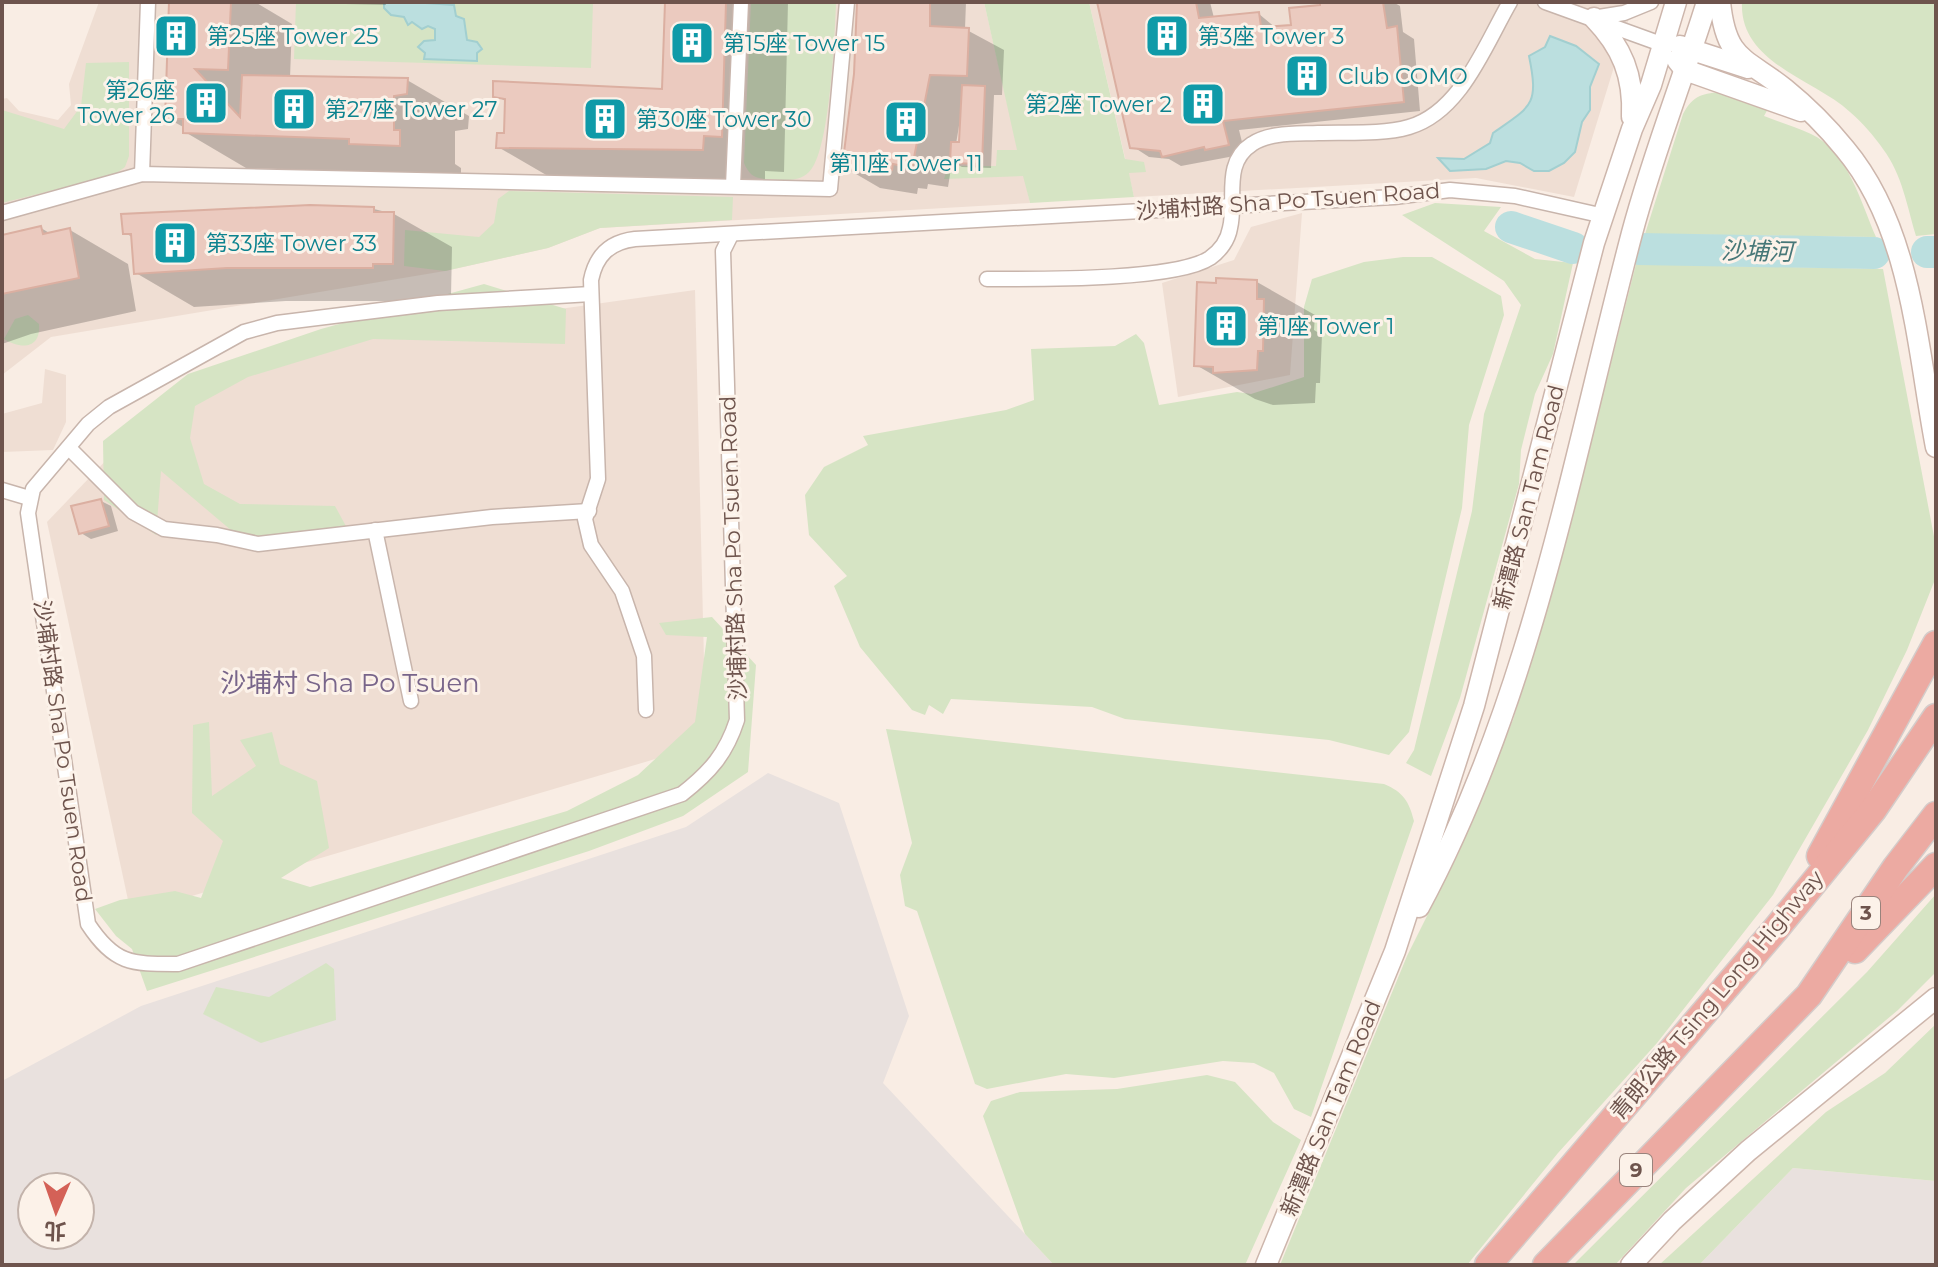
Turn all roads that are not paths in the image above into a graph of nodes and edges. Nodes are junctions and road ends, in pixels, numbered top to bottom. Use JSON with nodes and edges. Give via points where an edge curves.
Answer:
{"nodes":[{"id":1,"x":148,"y":2,"type":"edge"},
{"id":2,"x":741,"y":2,"type":"edge"},
{"id":3,"x":847,"y":2,"type":"edge"},
{"id":4,"x":1510,"y":2,"type":"edge"},
{"id":5,"x":1545,"y":2,"type":"edge"},
{"id":6,"x":1651,"y":2,"type":"edge"},
{"id":7,"x":1676,"y":2,"type":"edge"},
{"id":8,"x":1707,"y":2,"type":"edge"},
{"id":9,"x":1720,"y":2,"type":"edge"},
{"id":10,"x":1594,"y":18,"type":"junction"},
{"id":11,"x":1664,"y":45,"type":"junction"},
{"id":12,"x":1693,"y":48,"type":"junction"},
{"id":13,"x":1685,"y":70,"type":"junction"},
{"id":14,"x":1754,"y":70,"type":"junction"},
{"id":15,"x":1811,"y":115,"type":"junction"},
{"id":16,"x":1632,"y":129,"type":"junction"},
{"id":17,"x":142,"y":174,"type":"junction"},
{"id":18,"x":733,"y":186,"type":"junction"},
{"id":19,"x":1644,"y":190,"type":"junction"},
{"id":20,"x":1231,"y":206,"type":"junction"},
{"id":21,"x":2,"y":213,"type":"edge"},
{"id":22,"x":1604,"y":216,"type":"junction"},
{"id":23,"x":731,"y":235,"type":"junction"},
{"id":24,"x":987,"y":279,"type":"dead end"},
{"id":25,"x":591,"y":294,"type":"junction"},
{"id":26,"x":1936,"y":447,"type":"edge"},
{"id":27,"x":69,"y":448,"type":"junction"},
{"id":28,"x":2,"y":490,"type":"edge"},
{"id":29,"x":29,"y":498,"type":"junction"},
{"id":30,"x":589,"y":511,"type":"junction"},
{"id":31,"x":375,"y":530,"type":"junction"},
{"id":32,"x":1936,"y":644,"type":"edge"},
{"id":33,"x":411,"y":701,"type":"dead end"},
{"id":34,"x":646,"y":710,"type":"dead end"},
{"id":35,"x":1936,"y":717,"type":"edge"},
{"id":36,"x":1936,"y":815,"type":"edge"},
{"id":37,"x":1936,"y":866,"type":"edge"},
{"id":38,"x":1796,"y":901,"type":"junction"},
{"id":39,"x":1395,"y":951,"type":"junction"},
{"id":40,"x":1809,"y":995,"type":"junction"},
{"id":41,"x":1936,"y":998,"type":"edge"},
{"id":42,"x":1266,"y":1265,"type":"edge"},
{"id":43,"x":1488,"y":1265,"type":"edge"},
{"id":44,"x":1546,"y":1265,"type":"edge"},
{"id":45,"x":1631,"y":1265,"type":"edge"}],
"edges":[{"from":1,"to":17,"type":"street"},
{"from":2,"to":18,"type":"street"},
{"from":3,"to":18,"type":"street","via":[[830,189]]},
{"from":4,"to":20,"type":"street","via":[[1462,85],[1430,117],[1387,131],[1265,137],[1240,156],[1233,170]]},
{"from":5,"to":10,"type":"street"},
{"from":6,"to":10,"type":"street"},
{"from":7,"to":11,"type":"street","name":"新潭路 San Tam Road"},
{"from":8,"to":12,"type":"street","name":"新潭路 San Tam Road"},
{"from":9,"to":14,"type":"street","via":[[1725,35]]},
{"from":10,"to":11,"type":"street"},
{"from":10,"to":16,"type":"street","via":[[1620,50],[1631,79]]},
{"from":11,"to":12,"type":"street"},
{"from":11,"to":13,"type":"street"},
{"from":11,"to":16,"type":"street","name":"新潭路 San Tam Road"},
{"from":12,"to":13,"type":"street","name":"新潭路 San Tam Road"},
{"from":12,"to":14,"type":"street"},
{"from":13,"to":15,"type":"street"},
{"from":13,"to":19,"type":"street","name":"新潭路 San Tam Road"},
{"from":14,"to":15,"type":"street","via":[[1785,89]]},
{"from":15,"to":26,"type":"street","via":[[1864,173],[1889,224]]},
{"from":16,"to":22,"type":"street","name":"新潭路 San Tam Road"},
{"from":17,"to":18,"type":"street"},
{"from":17,"to":21,"type":"street"},
{"from":19,"to":22,"type":"street","via":[[1625,209]]},
{"from":19,"to":39,"type":"street","name":"新潭路 San Tam Road","via":[[1557,538],[1503,717],[1449,852]]},
{"from":20,"to":22,"type":"street","name":"沙埔村路 Sha Po Tsuen Road","via":[[1450,190],[1515,196]]},
{"from":20,"to":23,"type":"street","name":"沙埔村路 Sha Po Tsuen Road"},
{"from":20,"to":24,"type":"street","via":[[1224,244],[1195,265],[1112,276]]},
{"from":22,"to":39,"type":"street","name":"新潭路 San Tam Road","via":[[1474,706]]},
{"from":23,"to":25,"type":"street","name":"沙埔村路 Sha Po Tsuen Road","via":[[622,241],[593,267]]},
{"from":23,"to":29,"type":"street","name":"沙埔村路 Sha Po Tsuen Road","via":[[723,251],[737,720],[721,756],[682,794],[178,964],[121,959],[104,948],[88,924]]},
{"from":25,"to":27,"type":"street","via":[[438,303],[261,327],[231,338],[109,407]]},
{"from":25,"to":30,"type":"street","name":"沙埔村路 Sha Po Tsuen Road","via":[[598,479]]},
{"from":27,"to":29,"type":"street"},
{"from":27,"to":31,"type":"street","via":[[133,512],[164,529],[265,544]]},
{"from":28,"to":29,"type":"street"},
{"from":30,"to":31,"type":"street"},
{"from":30,"to":34,"type":"street","name":"沙埔村路 Sha Po Tsuen Road","via":[[585,519],[591,545],[622,591],[644,656]]},
{"from":31,"to":33,"type":"street"},
{"from":32,"to":38,"type":"highway","number":"9"},
{"from":35,"to":38,"type":"highway","name":"青朗公路 Tsing Long Highway","via":[[1901,772]]},
{"from":36,"to":40,"type":"highway","number":"3"},
{"from":37,"to":40,"type":"highway","number":"9"},
{"from":38,"to":43,"type":"highway","name":"青朗公路 Tsing Long Highway","number":"9"},
{"from":39,"to":42,"type":"street","name":"新潭路 San Tam Road"},
{"from":40,"to":44,"type":"highway","number":"9"},
{"from":41,"to":45,"type":"street","via":[[1748,1151]]}]}
